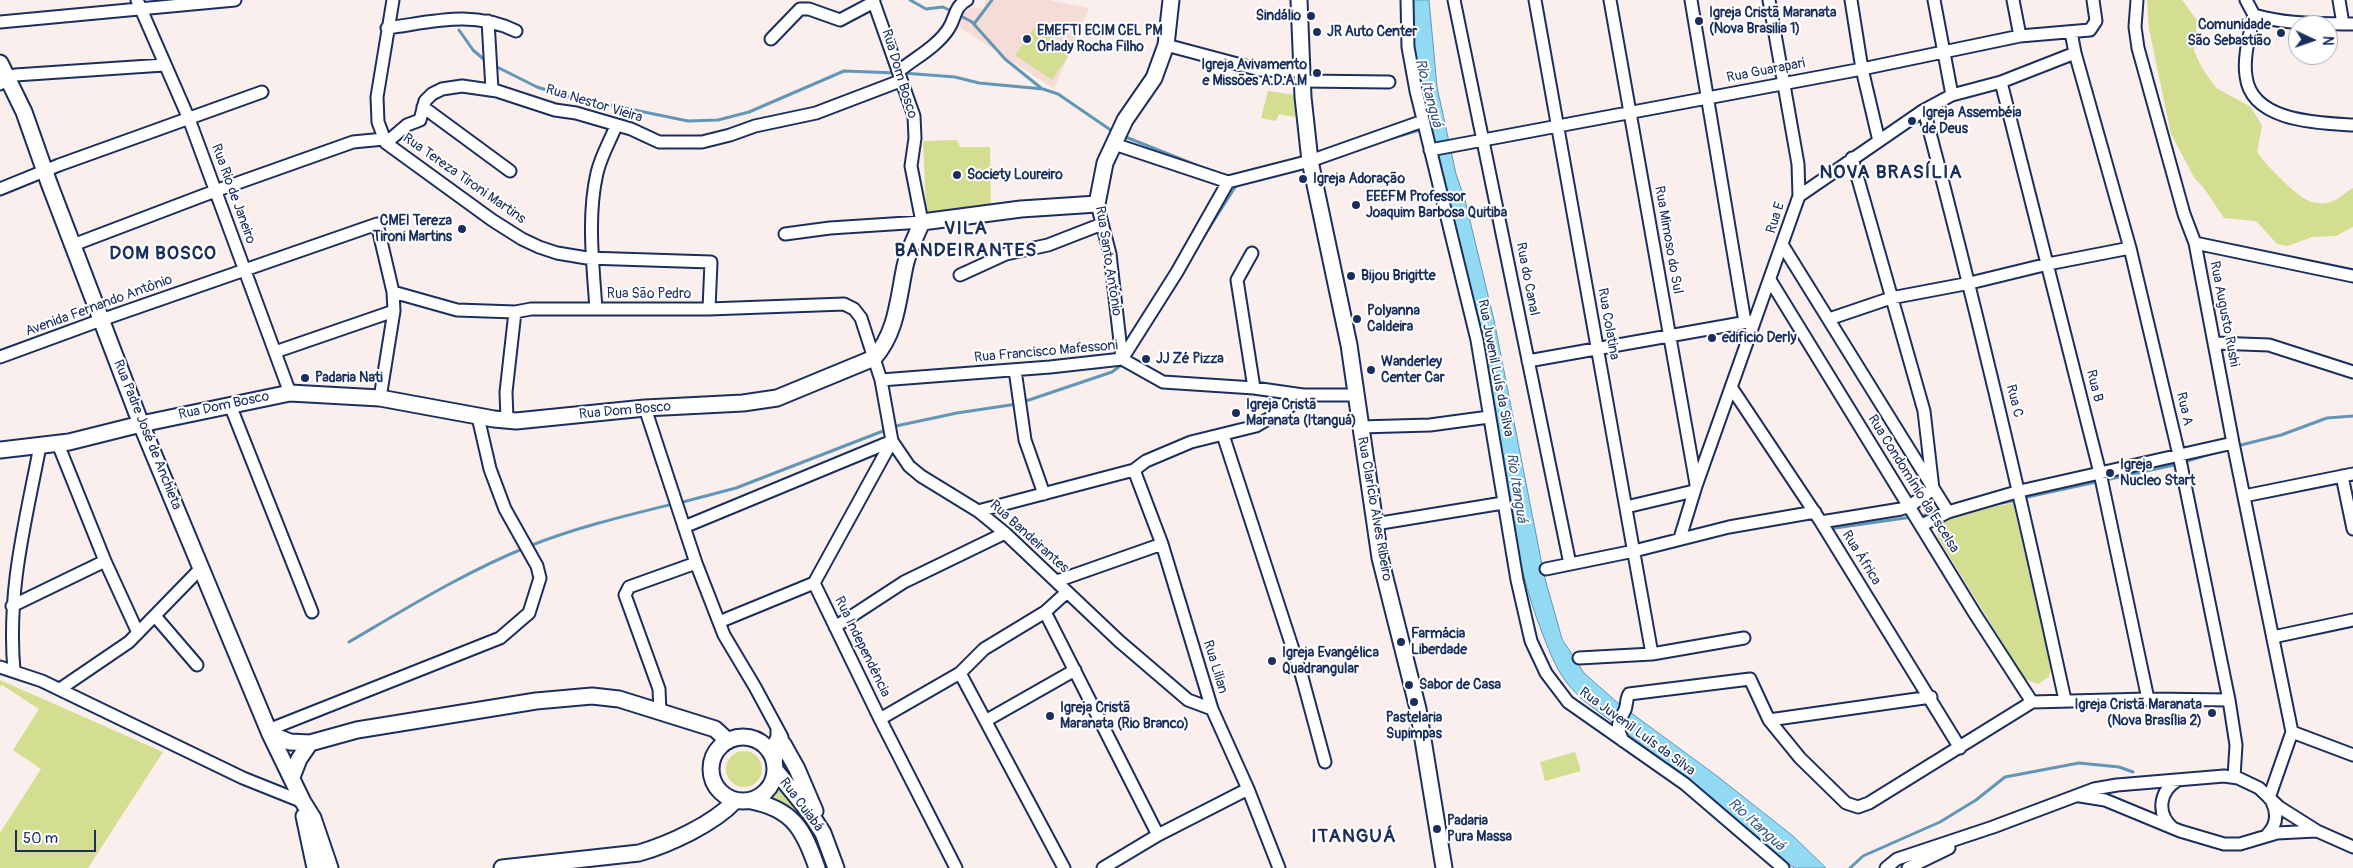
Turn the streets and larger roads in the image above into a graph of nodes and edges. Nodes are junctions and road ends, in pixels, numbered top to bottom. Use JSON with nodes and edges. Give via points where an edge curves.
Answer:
{"nodes":[{"id":1,"x":235,"y":0,"type":"edge"},
{"id":2,"x":393,"y":0,"type":"edge"},
{"id":3,"x":967,"y":0,"type":"edge"},
{"id":4,"x":1171,"y":0,"type":"edge"},
{"id":5,"x":1299,"y":0,"type":"edge"},
{"id":6,"x":1407,"y":0,"type":"edge"},
{"id":7,"x":1454,"y":0,"type":"edge"},
{"id":8,"x":1535,"y":0,"type":"edge"},
{"id":9,"x":1610,"y":0,"type":"edge"},
{"id":10,"x":1691,"y":0,"type":"edge"},
{"id":11,"x":1769,"y":0,"type":"edge"},
{"id":12,"x":1851,"y":0,"type":"edge"},
{"id":13,"x":1934,"y":0,"type":"edge"},
{"id":14,"x":2012,"y":0,"type":"edge"},
{"id":15,"x":2093,"y":0,"type":"edge"},
{"id":16,"x":2137,"y":0,"type":"edge"},
{"id":17,"x":2246,"y":0,"type":"edge"},
{"id":18,"x":2339,"y":0,"type":"edge"},
{"id":19,"x":874,"y":1,"type":"edge"},
{"id":20,"x":138,"y":5,"type":"edge"},
{"id":21,"x":2254,"y":15,"type":"junction"},
{"id":22,"x":488,"y":21,"type":"junction"},
{"id":23,"x":0,"y":22,"type":"edge"},
{"id":24,"x":2348,"y":24,"type":"edge"},
{"id":25,"x":387,"y":28,"type":"junction"},
{"id":26,"x":516,"y":31,"type":"dead end"},
{"id":27,"x":2071,"y":32,"type":"junction"},
{"id":28,"x":2020,"y":36,"type":"junction"},
{"id":29,"x":771,"y":38,"type":"dead end"},
{"id":30,"x":1166,"y":45,"type":"junction"},
{"id":31,"x":1943,"y":52,"type":"junction"},
{"id":32,"x":2075,"y":53,"type":"junction"},
{"id":33,"x":164,"y":65,"type":"junction"},
{"id":34,"x":1862,"y":69,"type":"junction"},
{"id":35,"x":2,"y":75,"type":"edge"},
{"id":36,"x":900,"y":76,"type":"junction"},
{"id":37,"x":1302,"y":76,"type":"junction"},
{"id":38,"x":1389,"y":82,"type":"dead end"},
{"id":39,"x":2001,"y":82,"type":"junction"},
{"id":40,"x":1784,"y":83,"type":"junction"},
{"id":41,"x":492,"y":90,"type":"junction"},
{"id":42,"x":262,"y":92,"type":"dead end"},
{"id":43,"x":1952,"y":94,"type":"junction"},
{"id":44,"x":1708,"y":97,"type":"junction"},
{"id":45,"x":423,"y":107,"type":"junction"},
{"id":46,"x":1924,"y":110,"type":"junction"},
{"id":47,"x":1630,"y":112,"type":"junction"},
{"id":48,"x":189,"y":119,"type":"junction"},
{"id":49,"x":1423,"y":121,"type":"junction"},
{"id":50,"x":1558,"y":125,"type":"junction"},
{"id":51,"x":2353,"y":125,"type":"edge"},
{"id":52,"x":616,"y":126,"type":"junction"},
{"id":53,"x":1484,"y":139,"type":"junction"},
{"id":54,"x":1879,"y":140,"type":"junction"},
{"id":55,"x":385,"y":141,"type":"junction"},
{"id":56,"x":1114,"y":144,"type":"junction"},
{"id":57,"x":1433,"y":149,"type":"junction"},
{"id":58,"x":1852,"y":158,"type":"junction"},
{"id":59,"x":1310,"y":161,"type":"junction"},
{"id":60,"x":44,"y":170,"type":"junction"},
{"id":61,"x":510,"y":171,"type":"dead end"},
{"id":62,"x":1228,"y":182,"type":"junction"},
{"id":63,"x":0,"y":189,"type":"edge"},
{"id":64,"x":215,"y":191,"type":"junction"},
{"id":65,"x":1799,"y":196,"type":"junction"},
{"id":66,"x":1097,"y":204,"type":"junction"},
{"id":67,"x":922,"y":222,"type":"junction"},
{"id":68,"x":1102,"y":224,"type":"junction"},
{"id":69,"x":785,"y":234,"type":"dead end"},
{"id":70,"x":2196,"y":243,"type":"junction"},
{"id":71,"x":74,"y":246,"type":"junction"},
{"id":72,"x":1783,"y":246,"type":"junction"},
{"id":73,"x":2130,"y":248,"type":"junction"},
{"id":74,"x":1252,"y":253,"type":"dead end"},
{"id":75,"x":593,"y":258,"type":"junction"},
{"id":76,"x":2048,"y":264,"type":"junction"},
{"id":77,"x":245,"y":271,"type":"junction"},
{"id":78,"x":960,"y":275,"type":"dead end"},
{"id":79,"x":2353,"y":276,"type":"edge"},
{"id":80,"x":1770,"y":280,"type":"junction"},
{"id":81,"x":1970,"y":284,"type":"junction"},
{"id":82,"x":393,"y":292,"type":"junction"},
{"id":83,"x":1892,"y":298,"type":"junction"},
{"id":84,"x":596,"y":309,"type":"junction"},
{"id":85,"x":709,"y":309,"type":"junction"},
{"id":86,"x":394,"y":311,"type":"junction"},
{"id":87,"x":515,"y":312,"type":"junction"},
{"id":88,"x":1829,"y":319,"type":"junction"},
{"id":89,"x":101,"y":320,"type":"junction"},
{"id":90,"x":1750,"y":321,"type":"junction"},
{"id":91,"x":1669,"y":335,"type":"junction"},
{"id":92,"x":2215,"y":343,"type":"junction"},
{"id":93,"x":1598,"y":348,"type":"junction"},
{"id":94,"x":275,"y":352,"type":"junction"},
{"id":95,"x":0,"y":357,"type":"edge"},
{"id":96,"x":874,"y":358,"type":"junction"},
{"id":97,"x":1122,"y":359,"type":"junction"},
{"id":98,"x":1528,"y":360,"type":"junction"},
{"id":99,"x":1014,"y":370,"type":"junction"},
{"id":100,"x":2353,"y":372,"type":"edge"},
{"id":101,"x":881,"y":380,"type":"junction"},
{"id":102,"x":1731,"y":387,"type":"junction"},
{"id":103,"x":1254,"y":388,"type":"junction"},
{"id":104,"x":290,"y":393,"type":"junction"},
{"id":105,"x":1303,"y":395,"type":"junction"},
{"id":106,"x":1356,"y":395,"type":"junction"},
{"id":107,"x":380,"y":398,"type":"junction"},
{"id":108,"x":230,"y":405,"type":"junction"},
{"id":109,"x":645,"y":408,"type":"junction"},
{"id":110,"x":478,"y":417,"type":"junction"},
{"id":111,"x":1489,"y":417,"type":"junction"},
{"id":112,"x":507,"y":420,"type":"junction"},
{"id":113,"x":141,"y":424,"type":"junction"},
{"id":114,"x":1360,"y":427,"type":"junction"},
{"id":115,"x":1223,"y":434,"type":"junction"},
{"id":116,"x":892,"y":442,"type":"junction"},
{"id":117,"x":2233,"y":443,"type":"junction"},
{"id":118,"x":58,"y":444,"type":"junction"},
{"id":119,"x":40,"y":446,"type":"junction"},
{"id":120,"x":0,"y":450,"type":"edge"},
{"id":121,"x":2180,"y":455,"type":"junction"},
{"id":122,"x":1134,"y":470,"type":"junction"},
{"id":123,"x":2100,"y":473,"type":"junction"},
{"id":124,"x":2348,"y":475,"type":"edge"},
{"id":125,"x":1695,"y":488,"type":"junction"},
{"id":126,"x":1933,"y":488,"type":"junction"},
{"id":127,"x":2020,"y":491,"type":"junction"},
{"id":128,"x":1044,"y":494,"type":"junction"},
{"id":129,"x":2244,"y":496,"type":"junction"},
{"id":130,"x":1503,"y":504,"type":"junction"},
{"id":131,"x":1910,"y":506,"type":"junction"},
{"id":132,"x":1626,"y":507,"type":"junction"},
{"id":133,"x":978,"y":511,"type":"junction"},
{"id":134,"x":1948,"y":512,"type":"junction"},
{"id":135,"x":1818,"y":517,"type":"junction"},
{"id":136,"x":1375,"y":524,"type":"junction"},
{"id":137,"x":1922,"y":525,"type":"junction"},
{"id":138,"x":684,"y":526,"type":"junction"},
{"id":139,"x":2353,"y":529,"type":"edge"},
{"id":140,"x":1005,"y":533,"type":"junction"},
{"id":141,"x":1680,"y":538,"type":"junction"},
{"id":142,"x":1162,"y":544,"type":"junction"},
{"id":143,"x":1634,"y":550,"type":"junction"},
{"id":144,"x":105,"y":561,"type":"junction"},
{"id":145,"x":696,"y":563,"type":"junction"},
{"id":146,"x":1570,"y":564,"type":"junction"},
{"id":147,"x":202,"y":567,"type":"junction"},
{"id":148,"x":1546,"y":569,"type":"dead end"},
{"id":149,"x":1057,"y":581,"type":"junction"},
{"id":150,"x":814,"y":583,"type":"junction"},
{"id":151,"x":1067,"y":592,"type":"junction"},
{"id":152,"x":12,"y":606,"type":"junction"},
{"id":153,"x":312,"y":612,"type":"dead end"},
{"id":154,"x":1045,"y":612,"type":"junction"},
{"id":155,"x":155,"y":616,"type":"junction"},
{"id":156,"x":2353,"y":620,"type":"edge"},
{"id":157,"x":719,"y":622,"type":"junction"},
{"id":158,"x":835,"y":626,"type":"junction"},
{"id":159,"x":138,"y":633,"type":"junction"},
{"id":160,"x":2273,"y":637,"type":"junction"},
{"id":161,"x":1744,"y":638,"type":"dead end"},
{"id":162,"x":1652,"y":654,"type":"junction"},
{"id":163,"x":1580,"y":658,"type":"dead end"},
{"id":164,"x":197,"y":665,"type":"dead end"},
{"id":165,"x":0,"y":667,"type":"edge"},
{"id":166,"x":1075,"y":670,"type":"junction"},
{"id":167,"x":14,"y":671,"type":"junction"},
{"id":168,"x":960,"y":673,"type":"junction"},
{"id":169,"x":60,"y":689,"type":"junction"},
{"id":170,"x":1931,"y":697,"type":"junction"},
{"id":171,"x":2148,"y":699,"type":"junction"},
{"id":172,"x":2065,"y":700,"type":"junction"},
{"id":173,"x":2229,"y":700,"type":"junction"},
{"id":174,"x":2032,"y":702,"type":"junction"},
{"id":175,"x":1212,"y":709,"type":"junction"},
{"id":176,"x":660,"y":712,"type":"junction"},
{"id":177,"x":880,"y":719,"type":"junction"},
{"id":178,"x":986,"y":720,"type":"junction"},
{"id":179,"x":1769,"y":720,"type":"junction"},
{"id":180,"x":269,"y":732,"type":"junction"},
{"id":181,"x":2297,"y":734,"type":"junction"},
{"id":182,"x":728,"y":741,"type":"junction"},
{"id":183,"x":1623,"y":742,"type":"junction"},
{"id":184,"x":310,"y":743,"type":"junction"},
{"id":185,"x":1960,"y":748,"type":"junction"},
{"id":186,"x":2353,"y":755,"type":"edge"},
{"id":187,"x":776,"y":757,"type":"junction"},
{"id":188,"x":1325,"y":762,"type":"dead end"},
{"id":189,"x":292,"y":777,"type":"junction"},
{"id":190,"x":2234,"y":777,"type":"junction"},
{"id":191,"x":2178,"y":780,"type":"junction"},
{"id":192,"x":1248,"y":788,"type":"junction"},
{"id":193,"x":2075,"y":796,"type":"junction"},
{"id":194,"x":2271,"y":800,"type":"junction"},
{"id":195,"x":735,"y":801,"type":"junction"},
{"id":196,"x":752,"y":801,"type":"junction"},
{"id":197,"x":303,"y":802,"type":"junction"},
{"id":198,"x":1993,"y":827,"type":"junction"},
{"id":199,"x":2180,"y":831,"type":"junction"},
{"id":200,"x":2317,"y":831,"type":"junction"},
{"id":201,"x":824,"y":833,"type":"junction"},
{"id":202,"x":1158,"y":835,"type":"junction"},
{"id":203,"x":2267,"y":835,"type":"junction"},
{"id":204,"x":2353,"y":847,"type":"edge"},
{"id":205,"x":1276,"y":867,"type":"edge"},
{"id":206,"x":315,"y":868,"type":"edge"},
{"id":207,"x":330,"y":868,"type":"edge"},
{"id":208,"x":502,"y":868,"type":"edge"},
{"id":209,"x":817,"y":868,"type":"edge"},
{"id":210,"x":836,"y":868,"type":"edge"},
{"id":211,"x":956,"y":868,"type":"edge"},
{"id":212,"x":1064,"y":868,"type":"edge"},
{"id":213,"x":1103,"y":868,"type":"edge"},
{"id":214,"x":1444,"y":868,"type":"edge"},
{"id":215,"x":1783,"y":868,"type":"edge"},
{"id":216,"x":1886,"y":868,"type":"edge"},
{"id":217,"x":1908,"y":868,"type":"edge"}],
"edges":[{"from":1,"to":20,"type":"street"},
{"from":2,"to":25,"type":"street","name":"Rua Tereza Tironi Martins"},
{"from":3,"to":36,"type":"street","name":"Rua Nestor Vieira","via":[[956,8],[944,35]]},
{"from":4,"to":30,"type":"street","name":"Rua Santo Antônio"},
{"from":5,"to":37,"type":"street","name":"Rua Clarício Alves Ribeiro"},
{"from":6,"to":49,"type":"street","name":"Rua Juvenil Luís da Silva","via":[[1408,47]]},
{"from":7,"to":53,"type":"street","name":"Rua do Canal"},
{"from":8,"to":50,"type":"street","name":"Rua Colatina"},
{"from":9,"to":47,"type":"street","name":"Rua Mimoso do Sul"},
{"from":10,"to":44,"type":"street"},
{"from":11,"to":40,"type":"street"},
{"from":12,"to":34,"type":"street"},
{"from":13,"to":31,"type":"street"},
{"from":14,"to":28,"type":"street"},
{"from":15,"to":27,"type":"street","name":"Rua Guarapari","via":[[2094,26],[2090,30]]},
{"from":16,"to":70,"type":"street","name":"Rua Augusto Rushi","via":[[2135,27],[2138,48],[2184,214]]},
{"from":17,"to":21,"type":"street"},
{"from":18,"to":24,"type":"street"},
{"from":19,"to":29,"type":"street","via":[[840,20],[810,9],[800,9]]},
{"from":19,"to":36,"type":"street","name":"Rua Dom Bosco"},
{"from":20,"to":23,"type":"street"},
{"from":20,"to":33,"type":"street","name":"Rua Rio de Janeiro"},
{"from":21,"to":24,"type":"street","via":[[2290,23]]},
{"from":21,"to":51,"type":"street","via":[[2246,77],[2255,98],[2283,116],[2308,122]]},
{"from":22,"to":25,"type":"street","via":[[458,18]]},
{"from":22,"to":26,"type":"street"},
{"from":22,"to":41,"type":"street"},
{"from":25,"to":55,"type":"street","name":"Rua Tereza Tironi Martins","via":[[377,97],[378,122]]},
{"from":27,"to":28,"type":"street","name":"Rua Guarapari"},
{"from":27,"to":32,"type":"street"},
{"from":28,"to":31,"type":"street","name":"Rua Guarapari"},
{"from":30,"to":37,"type":"street","via":[[1260,70]]},
{"from":30,"to":56,"type":"street","name":"Rua Santo Antônio","via":[[1154,78],[1125,120]]},
{"from":31,"to":34,"type":"street","name":"Rua Guarapari"},
{"from":31,"to":43,"type":"street"},
{"from":32,"to":39,"type":"street","name":"Rua E"},
{"from":32,"to":73,"type":"street","name":"Rua A"},
{"from":33,"to":35,"type":"street"},
{"from":33,"to":48,"type":"street","name":"Rua Rio de Janeiro"},
{"from":34,"to":40,"type":"street","name":"Rua Guarapari"},
{"from":34,"to":54,"type":"street"},
{"from":35,"to":60,"type":"street","name":"Rua Padre José de Anchieta","via":[[24,112]]},
{"from":36,"to":52,"type":"street","name":"Rua Nestor Vieira","via":[[816,113],[755,126],[710,141],[659,142]]},
{"from":36,"to":67,"type":"street","name":"Rua Dom Bosco","via":[[914,116],[912,166]]},
{"from":37,"to":38,"type":"street"},
{"from":37,"to":59,"type":"street","name":"Rua Clarício Alves Ribeiro"},
{"from":39,"to":43,"type":"street","name":"Rua E"},
{"from":39,"to":76,"type":"street","name":"Rua B"},
{"from":40,"to":44,"type":"street","name":"Rua Guarapari"},
{"from":40,"to":65,"type":"street","via":[[1798,164]]},
{"from":41,"to":45,"type":"street","name":"Rua Nestor Vieira","via":[[462,86],[442,89],[428,98]]},
{"from":41,"to":52,"type":"street","name":"Rua Nestor Vieira"},
{"from":42,"to":48,"type":"street"},
{"from":43,"to":46,"type":"street","name":"Rua E"},
{"from":44,"to":47,"type":"street","name":"Rua Guarapari"},
{"from":44,"to":90,"type":"street"},
{"from":45,"to":55,"type":"street","name":"Rua Nestor Vieira","via":[[420,120]]},
{"from":45,"to":61,"type":"street"},
{"from":46,"to":54,"type":"street","name":"Rua E"},
{"from":46,"to":81,"type":"street","name":"Rua C"},
{"from":47,"to":50,"type":"street","name":"Rua Guarapari"},
{"from":47,"to":91,"type":"street","name":"Rua Mimoso do Sul"},
{"from":48,"to":60,"type":"street"},
{"from":48,"to":64,"type":"street","name":"Rua Rio de Janeiro"},
{"from":49,"to":57,"type":"street","name":"Rua Juvenil Luís da Silva"},
{"from":49,"to":59,"type":"street"},
{"from":50,"to":53,"type":"street","name":"Rua Guarapari"},
{"from":50,"to":93,"type":"street","name":"Rua Colatina"},
{"from":52,"to":75,"type":"street","via":[[595,181]]},
{"from":53,"to":57,"type":"street","name":"Rua Guarapari"},
{"from":53,"to":98,"type":"street","name":"Rua do Canal"},
{"from":54,"to":58,"type":"street","name":"Rua E"},
{"from":55,"to":64,"type":"street","via":[[353,142]]},
{"from":55,"to":75,"type":"street","name":"Rua Tereza Tironi Martins","via":[[522,239],[557,253]]},
{"from":56,"to":62,"type":"street"},
{"from":56,"to":66,"type":"street","name":"Rua Santo Antônio","via":[[1105,163]]},
{"from":57,"to":111,"type":"street","name":"Rua Juvenil Luís da Silva","via":[[1477,340]]},
{"from":58,"to":65,"type":"street","name":"Rua E"},
{"from":58,"to":83,"type":"street"},
{"from":59,"to":62,"type":"street"},
{"from":59,"to":106,"type":"street","name":"Rua Clarício Alves Ribeiro","via":[[1349,345]]},
{"from":60,"to":63,"type":"street"},
{"from":60,"to":71,"type":"street","name":"Rua Padre José de Anchieta"},
{"from":62,"to":97,"type":"street","via":[[1178,272]]},
{"from":64,"to":71,"type":"street"},
{"from":64,"to":77,"type":"street","name":"Rua Rio de Janeiro"},
{"from":65,"to":72,"type":"street","name":"Rua E"},
{"from":66,"to":67,"type":"street","via":[[1021,209]]},
{"from":66,"to":68,"type":"street","name":"Rua Santo Antônio"},
{"from":67,"to":69,"type":"street"},
{"from":67,"to":96,"type":"street","via":[[905,264],[889,337]]},
{"from":68,"to":78,"type":"street","via":[[1048,245],[1006,254]]},
{"from":68,"to":97,"type":"street","name":"Rua Santo Antônio","via":[[1114,280]]},
{"from":70,"to":79,"type":"street"},
{"from":70,"to":92,"type":"street","name":"Rua Augusto Rushi"},
{"from":71,"to":89,"type":"street","name":"Rua Padre José de Anchieta"},
{"from":72,"to":80,"type":"street","name":"Rua E"},
{"from":72,"to":88,"type":"street"},
{"from":73,"to":76,"type":"street"},
{"from":73,"to":121,"type":"street","name":"Rua A"},
{"from":74,"to":103,"type":"street","via":[[1237,280]]},
{"from":75,"to":84,"type":"street"},
{"from":75,"to":85,"type":"street","name":"Rua Tereza Tironi Martins","via":[[711,262]]},
{"from":76,"to":81,"type":"street"},
{"from":76,"to":123,"type":"street","name":"Rua B"},
{"from":77,"to":82,"type":"street","name":"Avenida Fernando Antônio","via":[[378,224]]},
{"from":77,"to":89,"type":"street","name":"Avenida Fernando Antônio"},
{"from":77,"to":94,"type":"street","name":"Rua Rio de Janeiro"},
{"from":80,"to":90,"type":"street","name":"Rua E"},
{"from":80,"to":131,"type":"street","name":"Rua Condomínio da Escelsa"},
{"from":81,"to":83,"type":"street"},
{"from":81,"to":127,"type":"street","name":"Rua C"},
{"from":82,"to":86,"type":"street"},
{"from":82,"to":87,"type":"street","name":"Rua São Pedro","via":[[457,310]]},
{"from":83,"to":88,"type":"street"},
{"from":83,"to":126,"type":"street","via":[[1924,411]]},
{"from":84,"to":85,"type":"street","name":"Rua São Pedro"},
{"from":84,"to":87,"type":"street","name":"Rua São Pedro"},
{"from":85,"to":96,"type":"street","name":"Rua São Pedro","via":[[844,304],[861,318]]},
{"from":86,"to":94,"type":"street"},
{"from":86,"to":107,"type":"street"},
{"from":87,"to":112,"type":"street","via":[[506,392]]},
{"from":88,"to":126,"type":"street"},
{"from":89,"to":95,"type":"street","name":"Avenida Fernando Antônio"},
{"from":89,"to":113,"type":"street","name":"Rua Padre José de Anchieta"},
{"from":90,"to":91,"type":"street"},
{"from":90,"to":102,"type":"street","name":"Rua E"},
{"from":91,"to":93,"type":"street"},
{"from":91,"to":125,"type":"street","name":"Rua Mimoso do Sul"},
{"from":92,"to":100,"type":"street","via":[[2269,345]]},
{"from":92,"to":117,"type":"street","name":"Rua Augusto Rushi"},
{"from":93,"to":98,"type":"street"},
{"from":93,"to":132,"type":"street","name":"Rua Colatina"},
{"from":94,"to":104,"type":"street","name":"Rua Rio de Janeiro"},
{"from":96,"to":101,"type":"street","name":"Rua Bandeirantes"},
{"from":96,"to":109,"type":"street","name":"Rua Dom Bosco","via":[[777,398],[743,404]]},
{"from":97,"to":99,"type":"street","name":"Rua Francisco Mafessoni"},
{"from":97,"to":103,"type":"street","name":"Rua Francisco Mafessoni","via":[[1163,382]]},
{"from":98,"to":146,"type":"street","name":"Rua do Canal"},
{"from":99,"to":101,"type":"street","name":"Rua Francisco Mafessoni"},
{"from":99,"to":128,"type":"street","via":[[1024,440]]},
{"from":101,"to":116,"type":"street","name":"Rua Bandeirantes"},
{"from":102,"to":125,"type":"street","name":"Rua E"},
{"from":102,"to":135,"type":"street","name":"Rua África"},
{"from":103,"to":105,"type":"street","name":"Rua Francisco Mafessoni"},
{"from":104,"to":107,"type":"street","name":"Rua Dom Bosco"},
{"from":104,"to":108,"type":"street","name":"Rua Dom Bosco"},
{"from":105,"to":106,"type":"street","name":"Rua Francisco Mafessoni"},
{"from":105,"to":115,"type":"street","via":[[1256,426]]},
{"from":106,"to":114,"type":"street","name":"Rua Clarício Alves Ribeiro"},
{"from":107,"to":110,"type":"street","name":"Rua Dom Bosco"},
{"from":108,"to":113,"type":"street","name":"Rua Dom Bosco"},
{"from":108,"to":153,"type":"street"},
{"from":109,"to":112,"type":"street","name":"Rua Dom Bosco","via":[[529,421]]},
{"from":109,"to":138,"type":"street"},
{"from":110,"to":112,"type":"street","name":"Rua Dom Bosco"},
{"from":110,"to":180,"type":"street","via":[[490,469],[502,501],[537,566],[540,578],[529,613],[500,638]]},
{"from":111,"to":114,"type":"street","via":[[1430,425]]},
{"from":111,"to":130,"type":"street","name":"Rua Juvenil Luís da Silva"},
{"from":113,"to":118,"type":"street","name":"Rua Dom Bosco"},
{"from":113,"to":147,"type":"street","name":"Rua Padre José de Anchieta"},
{"from":114,"to":136,"type":"street","name":"Rua Clarício Alves Ribeiro"},
{"from":115,"to":122,"type":"street","via":[[1171,450]]},
{"from":115,"to":188,"type":"street","via":[[1302,677]]},
{"from":116,"to":133,"type":"street","name":"Rua Bandeirantes","via":[[921,476]]},
{"from":116,"to":138,"type":"street"},
{"from":116,"to":150,"type":"street"},
{"from":117,"to":121,"type":"street"},
{"from":117,"to":129,"type":"street","name":"Rua Augusto Rushi"},
{"from":118,"to":119,"type":"street","name":"Rua Dom Bosco"},
{"from":118,"to":144,"type":"street"},
{"from":119,"to":120,"type":"street","name":"Rua Dom Bosco"},
{"from":119,"to":152,"type":"street"},
{"from":121,"to":123,"type":"street"},
{"from":121,"to":173,"type":"street","name":"Rua A"},
{"from":122,"to":128,"type":"street"},
{"from":122,"to":142,"type":"street","name":"Rua Lilian"},
{"from":123,"to":127,"type":"street"},
{"from":123,"to":171,"type":"street","name":"Rua B"},
{"from":124,"to":129,"type":"street"},
{"from":124,"to":139,"type":"street"},
{"from":125,"to":132,"type":"street"},
{"from":125,"to":141,"type":"street","name":"Rua E"},
{"from":126,"to":131,"type":"street"},
{"from":126,"to":134,"type":"street"},
{"from":127,"to":134,"type":"street"},
{"from":127,"to":172,"type":"street","name":"Rua C"},
{"from":128,"to":133,"type":"street"},
{"from":129,"to":160,"type":"street","name":"Rua Augusto Rushi"},
{"from":130,"to":136,"type":"street"},
{"from":130,"to":183,"type":"street","name":"Rua Juvenil Luís da Silva","via":[[1532,641],[1546,673],[1568,702]]},
{"from":131,"to":135,"type":"street"},
{"from":131,"to":137,"type":"street","name":"Rua Condomínio da Escelsa"},
{"from":132,"to":143,"type":"street","name":"Rua Colatina"},
{"from":133,"to":140,"type":"street","name":"Rua Bandeirantes"},
{"from":134,"to":137,"type":"street"},
{"from":135,"to":141,"type":"street"},
{"from":135,"to":170,"type":"street","name":"Rua África"},
{"from":136,"to":214,"type":"street","name":"Rua Clarício Alves Ribeiro","via":[[1380,558],[1418,709]]},
{"from":137,"to":174,"type":"street","name":"Rua Condomínio da Escelsa"},
{"from":138,"to":145,"type":"street"},
{"from":140,"to":149,"type":"street","name":"Rua Bandeirantes"},
{"from":140,"to":158,"type":"street","via":[[904,582]]},
{"from":141,"to":143,"type":"street"},
{"from":142,"to":149,"type":"street"},
{"from":142,"to":175,"type":"street","name":"Rua Lilian"},
{"from":143,"to":146,"type":"street"},
{"from":143,"to":162,"type":"street","name":"Rua Colatina"},
{"from":144,"to":152,"type":"street"},
{"from":144,"to":159,"type":"street"},
{"from":145,"to":157,"type":"street"},
{"from":145,"to":176,"type":"street","via":[[629,586],[626,591],[625,596],[659,689]]},
{"from":146,"to":148,"type":"street"},
{"from":147,"to":155,"type":"street"},
{"from":147,"to":180,"type":"street","name":"Rua Padre José de Anchieta"},
{"from":149,"to":151,"type":"street","name":"Rua Bandeirantes"},
{"from":150,"to":157,"type":"street"},
{"from":150,"to":158,"type":"street","name":"Rua Independência"},
{"from":151,"to":154,"type":"street"},
{"from":151,"to":175,"type":"street","name":"Rua Bandeirantes","via":[[1188,700]]},
{"from":152,"to":167,"type":"street"},
{"from":154,"to":166,"type":"street"},
{"from":154,"to":168,"type":"street","via":[[984,649]]},
{"from":155,"to":159,"type":"street"},
{"from":155,"to":164,"type":"street"},
{"from":156,"to":160,"type":"street"},
{"from":157,"to":187,"type":"street","via":[[732,652],[778,727]]},
{"from":158,"to":177,"type":"street","name":"Rua Independência"},
{"from":159,"to":169,"type":"street","via":[[119,650]]},
{"from":160,"to":181,"type":"street","name":"Rua Augusto Rushi"},
{"from":161,"to":162,"type":"street"},
{"from":162,"to":163,"type":"street"},
{"from":165,"to":167,"type":"street"},
{"from":166,"to":178,"type":"street"},
{"from":166,"to":202,"type":"street"},
{"from":167,"to":169,"type":"street"},
{"from":168,"to":177,"type":"street"},
{"from":168,"to":178,"type":"street"},
{"from":169,"to":197,"type":"street","via":[[213,763]]},
{"from":170,"to":179,"type":"street"},
{"from":170,"to":185,"type":"street","name":"Rua África"},
{"from":171,"to":172,"type":"street"},
{"from":171,"to":173,"type":"street"},
{"from":172,"to":174,"type":"street"},
{"from":173,"to":190,"type":"street","name":"Rua A","via":[[2236,745]]},
{"from":174,"to":185,"type":"street"},
{"from":175,"to":192,"type":"street","name":"Rua Lilian"},
{"from":176,"to":182,"type":"street","via":[[715,729]]},
{"from":176,"to":184,"type":"street","via":[[619,699],[564,697],[357,730]]},
{"from":177,"to":211,"type":"street","name":"Rua Independência"},
{"from":178,"to":212,"type":"street"},
{"from":179,"to":183,"type":"street","via":[[1750,678],[1629,694],[1626,708],[1618,720]]},
{"from":179,"to":185,"type":"street","via":[[1800,758],[1846,803],[1858,807]]},
{"from":180,"to":184,"type":"street","via":[[290,742]]},
{"from":180,"to":189,"type":"street","name":"Rua Padre José de Anchieta"},
{"from":181,"to":186,"type":"street"},
{"from":181,"to":194,"type":"street"},
{"from":182,"to":187,"type":"street","via":[[755,739]]},
{"from":182,"to":195,"type":"street","via":[[715,754],[711,773],[719,791]]},
{"from":183,"to":215,"type":"street","name":"Rua Juvenil Luís da Silva","via":[[1685,784]]},
{"from":184,"to":189,"type":"street"},
{"from":187,"to":196,"type":"street","via":[[774,781],[761,797]]},
{"from":187,"to":201,"type":"street","name":"Rua Cuiabá"},
{"from":187,"to":201,"type":"street","via":[[797,769]]},
{"from":189,"to":197,"type":"street","name":"Rua Padre José de Anchieta"},
{"from":190,"to":191,"type":"street"},
{"from":190,"to":194,"type":"street","via":[[2263,790]]},
{"from":191,"to":193,"type":"street","via":[[2105,786]]},
{"from":191,"to":199,"type":"street","via":[[2166,791],[2162,807],[2169,824]]},
{"from":192,"to":202,"type":"street"},
{"from":192,"to":205,"type":"street","name":"Rua Lilian"},
{"from":193,"to":198,"type":"street"},
{"from":193,"to":199,"type":"street","via":[[2105,800]]},
{"from":194,"to":200,"type":"street"},
{"from":194,"to":203,"type":"street","via":[[2276,821]]},
{"from":195,"to":196,"type":"street"},
{"from":195,"to":208,"type":"street","via":[[717,816],[658,847],[639,853]]},
{"from":196,"to":209,"type":"street","name":"Rua Cuiabá","via":[[778,808],[797,824]]},
{"from":197,"to":206,"type":"street"},
{"from":197,"to":207,"type":"street","via":[[313,818]]},
{"from":198,"to":216,"type":"street","via":[[1897,859]]},
{"from":198,"to":217,"type":"street"},
{"from":199,"to":203,"type":"street","via":[[2233,844]]},
{"from":200,"to":203,"type":"street"},
{"from":200,"to":204,"type":"street"},
{"from":201,"to":210,"type":"street","name":"Rua Cuiabá"},
{"from":202,"to":213,"type":"street"}]}
